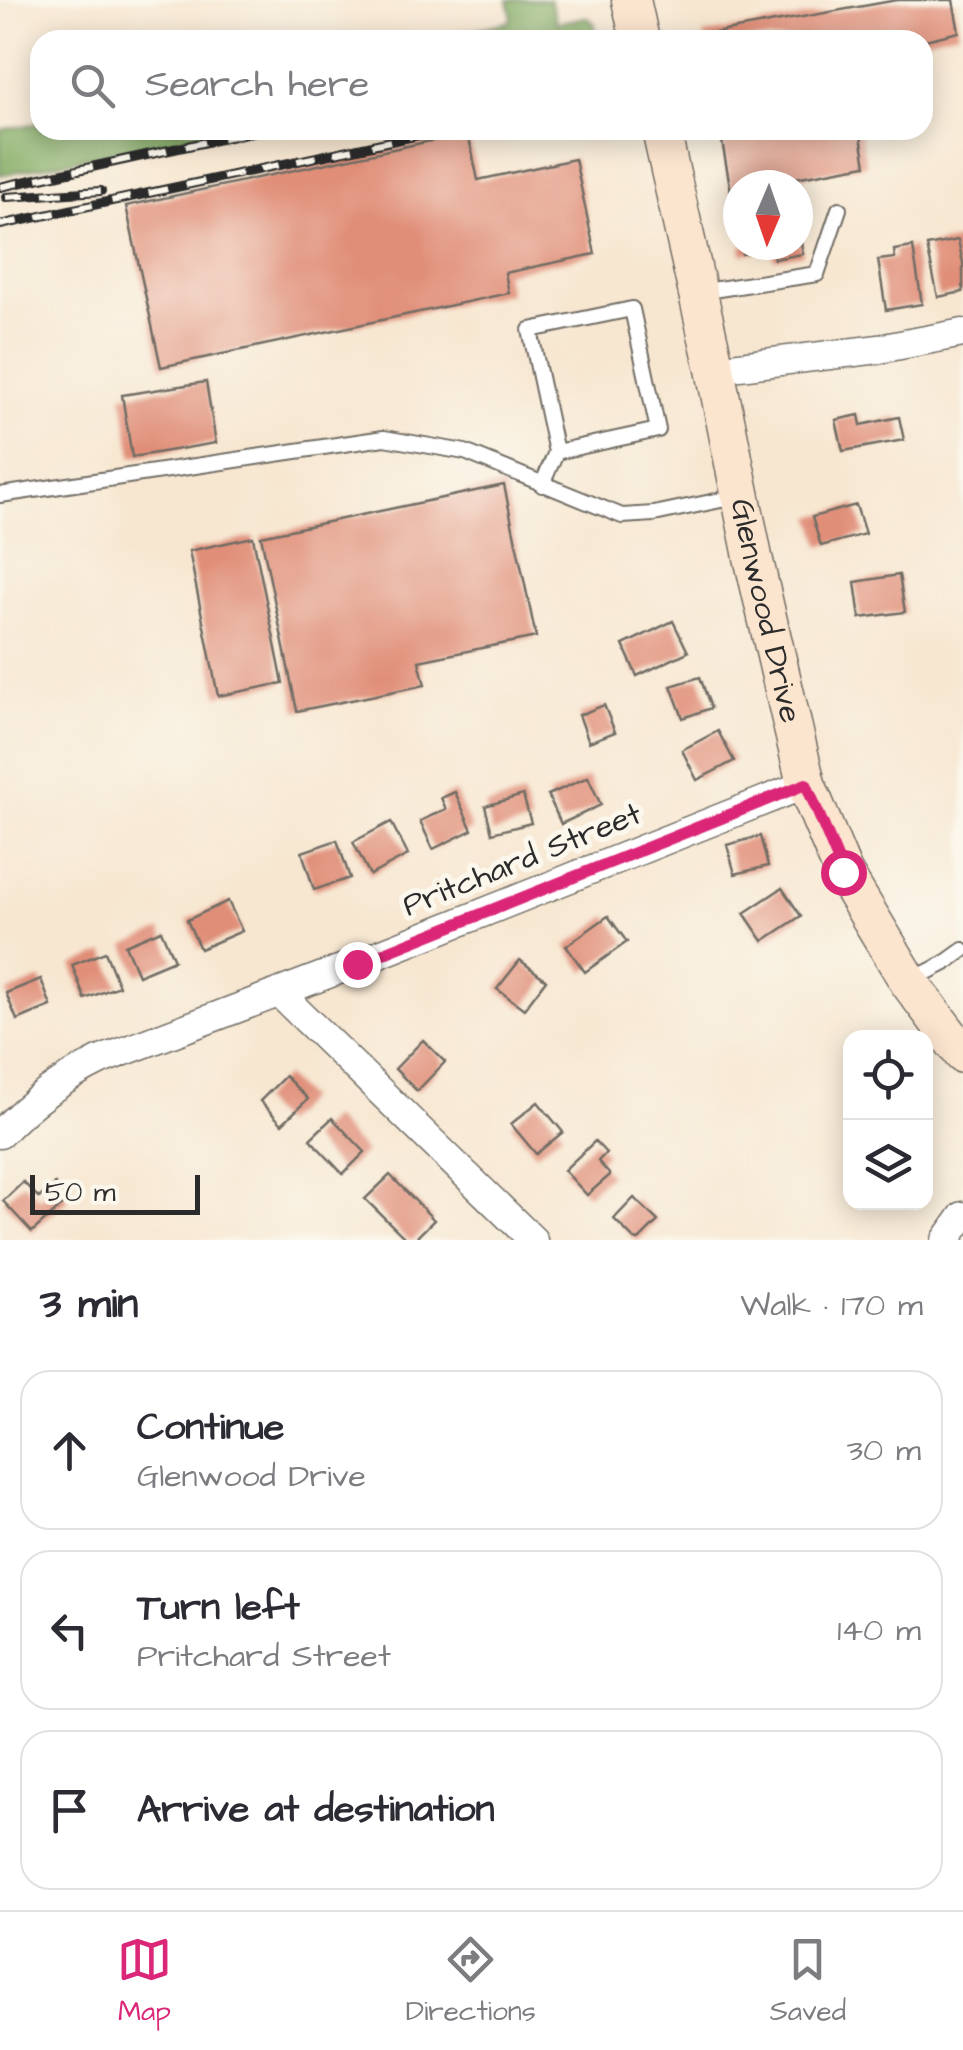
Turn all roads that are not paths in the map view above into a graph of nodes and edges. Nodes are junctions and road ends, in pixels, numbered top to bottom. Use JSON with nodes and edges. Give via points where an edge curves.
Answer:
{"nodes":[{"id":1,"x":631,"y":0,"type":"edge"},
{"id":2,"x":638,"y":30,"type":"edge"},
{"id":3,"x":663,"y":140,"type":"edge"},
{"id":4,"x":839,"y":209,"type":"dead end"},
{"id":5,"x":698,"y":292,"type":"junction"},
{"id":6,"x":963,"y":334,"type":"edge"},
{"id":7,"x":716,"y":369,"type":"junction"},
{"id":8,"x":556,"y":452,"type":"junction"},
{"id":9,"x":542,"y":485,"type":"junction"},
{"id":10,"x":0,"y":496,"type":"edge"},
{"id":11,"x":741,"y":496,"type":"junction"},
{"id":12,"x":806,"y":784,"type":"junction"},
{"id":13,"x":963,"y":950,"type":"edge"},
{"id":14,"x":909,"y":982,"type":"junction"},
{"id":15,"x":279,"y":993,"type":"junction"},
{"id":16,"x":963,"y":1054,"type":"edge"},
{"id":17,"x":0,"y":1134,"type":"edge"},
{"id":18,"x":963,"y":1216,"type":"edge"},
{"id":19,"x":532,"y":1240,"type":"edge"},
{"id":20,"x":946,"y":1240,"type":"edge"}],
"edges":[{"from":1,"to":2,"type":"street"},
{"from":3,"to":5,"type":"street","name":"Glenwood Drive"},
{"from":4,"to":5,"type":"lane","via":[[817,274]]},
{"from":5,"to":7,"type":"street","name":"Glenwood Drive"},
{"from":6,"to":7,"type":"street"},
{"from":7,"to":11,"type":"street","name":"Glenwood Drive"},
{"from":8,"to":8,"type":"lane","via":[[530,330],[632,308],[658,430]]},
{"from":8,"to":9,"type":"lane"},
{"from":9,"to":10,"type":"lane","via":[[464,452],[384,438]]},
{"from":9,"to":11,"type":"lane","via":[[622,516]]},
{"from":11,"to":12,"type":"street","name":"Glenwood Drive"},
{"from":12,"to":14,"type":"street","name":"Glenwood Drive","via":[[843,872]]},
{"from":12,"to":15,"type":"street","name":"Pritchard Street"},
{"from":13,"to":14,"type":"lane"},
{"from":14,"to":16,"type":"street","name":"Glenwood Drive"},
{"from":15,"to":17,"type":"street","name":"Pritchard Street","via":[[75,1072]]},
{"from":15,"to":19,"type":"street"},
{"from":18,"to":20,"type":"street"}]}
